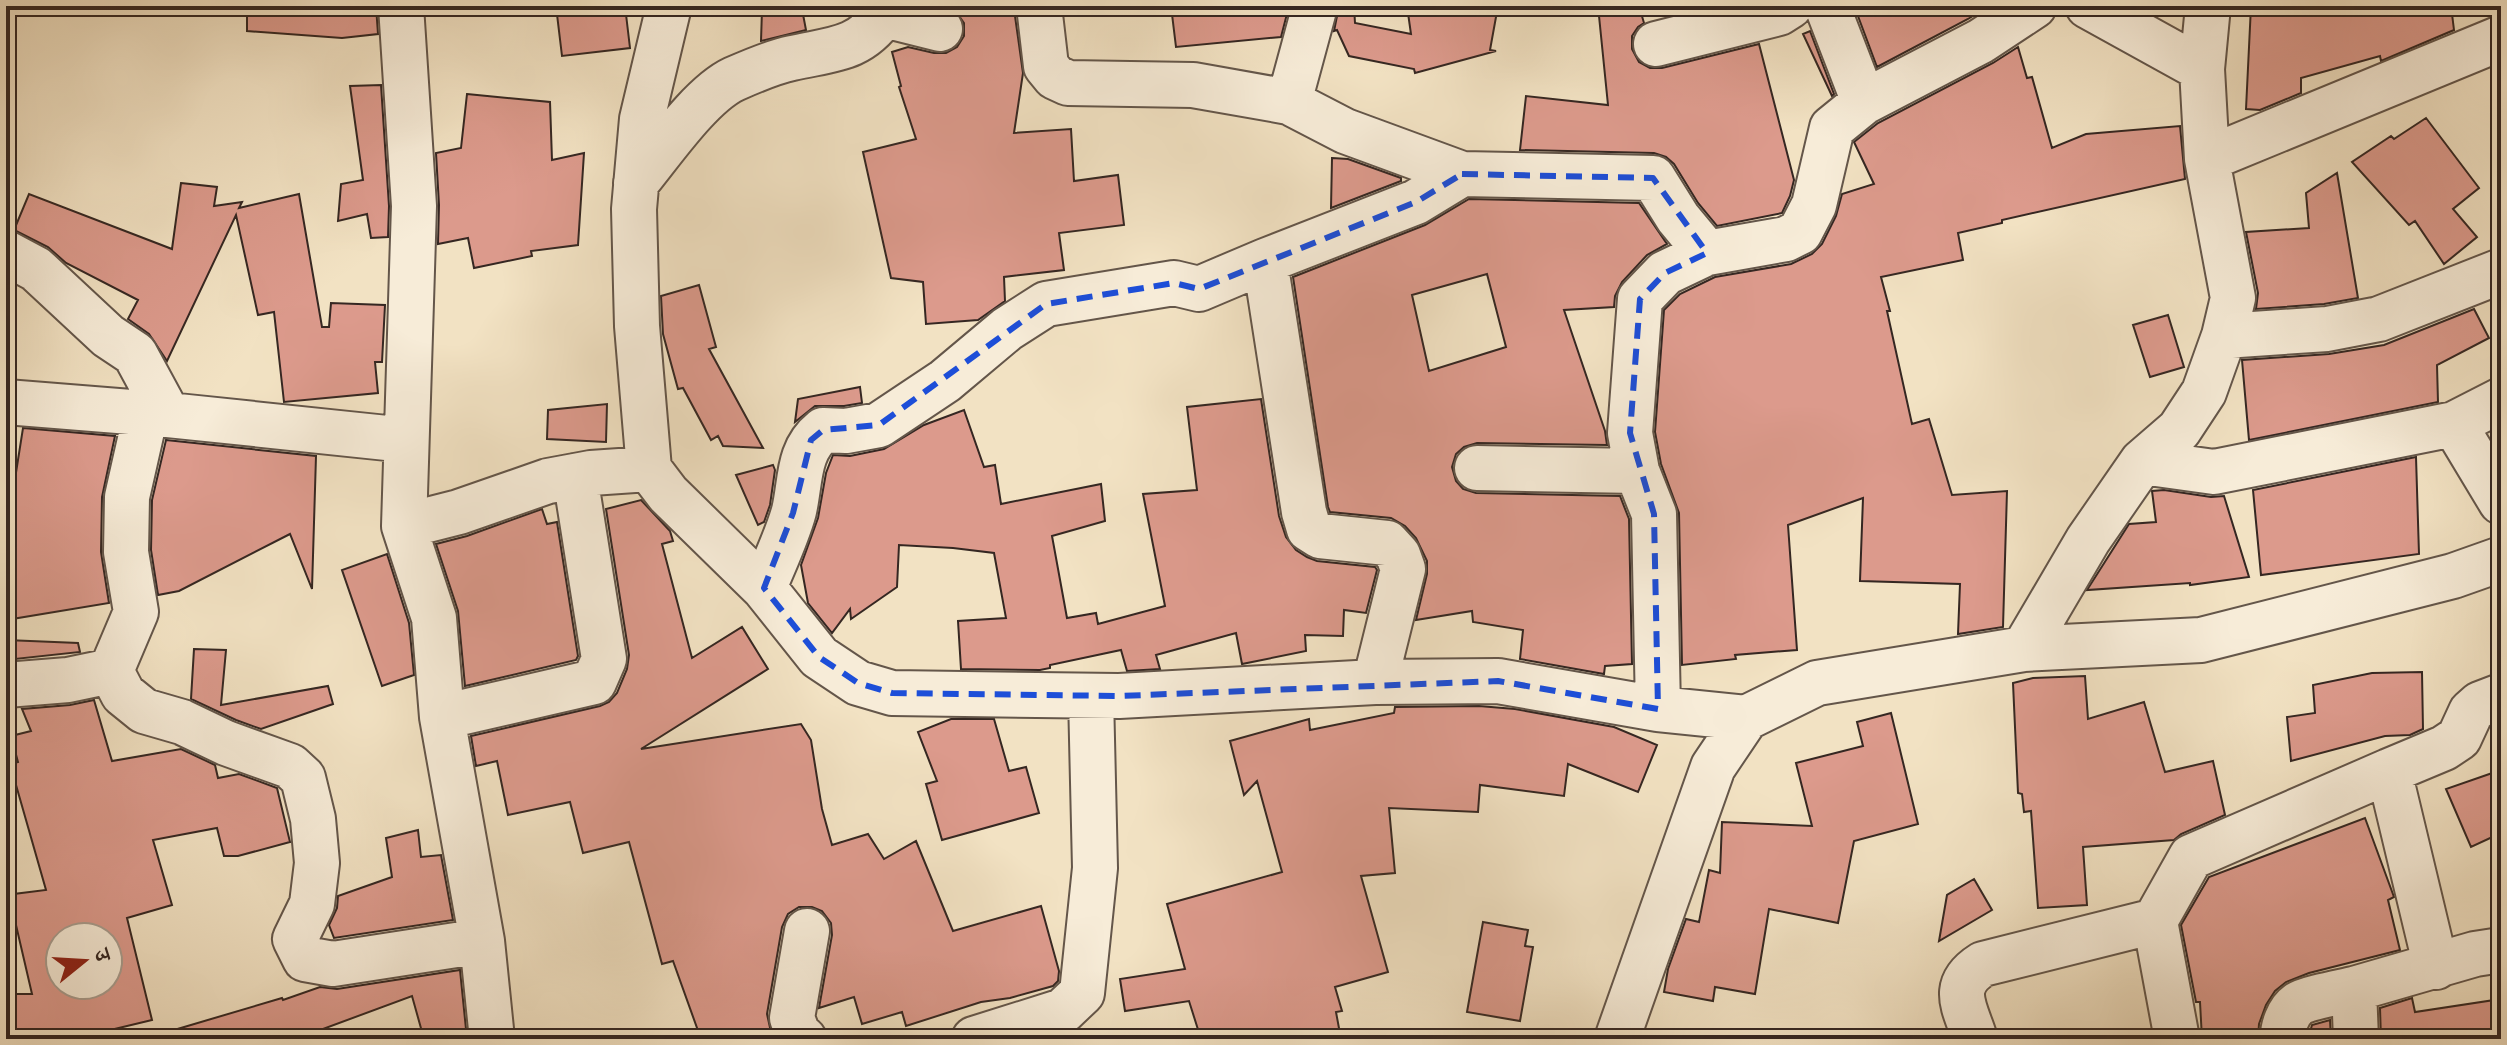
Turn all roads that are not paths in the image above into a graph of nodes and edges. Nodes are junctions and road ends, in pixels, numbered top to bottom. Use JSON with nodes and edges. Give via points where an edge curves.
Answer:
{"nodes":[{"id":1,"x":401,"y":6,"type":"edge"},
{"id":2,"x":669,"y":6,"type":"edge"},
{"id":3,"x":1039,"y":6,"type":"edge"},
{"id":4,"x":1315,"y":6,"type":"edge"},
{"id":5,"x":1790,"y":6,"type":"edge"},
{"id":6,"x":1827,"y":6,"type":"edge"},
{"id":7,"x":2034,"y":6,"type":"edge"},
{"id":8,"x":2088,"y":6,"type":"edge"},
{"id":9,"x":2208,"y":6,"type":"edge"},
{"id":10,"x":878,"y":10,"type":"edge"},
{"id":11,"x":940,"y":29,"type":"dead end"},
{"id":12,"x":2501,"y":38,"type":"edge"},
{"id":13,"x":1656,"y":44,"type":"dead end"},
{"id":14,"x":2202,"y":69,"type":"junction"},
{"id":15,"x":1289,"y":102,"type":"junction"},
{"id":16,"x":1864,"y":102,"type":"junction"},
{"id":17,"x":2207,"y":159,"type":"junction"},
{"id":18,"x":1462,"y":174,"type":"junction"},
{"id":19,"x":636,"y":183,"type":"junction"},
{"id":20,"x":6,"y":253,"type":"edge"},
{"id":21,"x":1707,"y":253,"type":"junction"},
{"id":22,"x":1265,"y":261,"type":"junction"},
{"id":23,"x":2496,"y":283,"type":"edge"},
{"id":24,"x":2224,"y":336,"type":"junction"},
{"id":25,"x":2501,"y":400,"type":"edge"},
{"id":26,"x":6,"y":402,"type":"edge"},
{"id":27,"x":157,"y":414,"type":"junction"},
{"id":28,"x":2454,"y":424,"type":"junction"},
{"id":29,"x":406,"y":440,"type":"junction"},
{"id":30,"x":2142,"y":462,"type":"junction"},
{"id":31,"x":1477,"y":468,"type":"dead end"},
{"id":32,"x":649,"y":469,"type":"junction"},
{"id":33,"x":1637,"y":471,"type":"junction"},
{"id":34,"x":575,"y":476,"type":"junction"},
{"id":35,"x":2501,"y":502,"type":"edge"},
{"id":36,"x":404,"y":526,"type":"junction"},
{"id":37,"x":2501,"y":559,"type":"edge"},
{"id":38,"x":764,"y":588,"type":"junction"},
{"id":39,"x":2024,"y":649,"type":"junction"},
{"id":40,"x":111,"y":671,"type":"junction"},
{"id":41,"x":1375,"y":682,"type":"junction"},
{"id":42,"x":7,"y":684,"type":"edge"},
{"id":43,"x":1091,"y":696,"type":"junction"},
{"id":44,"x":2501,"y":696,"type":"edge"},
{"id":45,"x":1658,"y":709,"type":"junction"},
{"id":46,"x":442,"y":717,"type":"junction"},
{"id":47,"x":1746,"y":718,"type":"junction"},
{"id":48,"x":2389,"y":771,"type":"junction"},
{"id":49,"x":2155,"y":921,"type":"junction"},
{"id":50,"x":807,"y":931,"type":"dead end"},
{"id":51,"x":482,"y":941,"type":"junction"},
{"id":52,"x":2501,"y":950,"type":"edge"},
{"id":53,"x":2436,"y":967,"type":"junction"},
{"id":54,"x":2354,"y":989,"type":"junction"},
{"id":55,"x":795,"y":1037,"type":"edge"},
{"id":56,"x":492,"y":1039,"type":"edge"},
{"id":57,"x":974,"y":1039,"type":"edge"},
{"id":58,"x":1617,"y":1039,"type":"edge"},
{"id":59,"x":1975,"y":1039,"type":"edge"},
{"id":60,"x":2177,"y":1039,"type":"edge"},
{"id":61,"x":2283,"y":1039,"type":"edge"},
{"id":62,"x":2356,"y":1039,"type":"edge"}],
"edges":[{"from":1,"to":29,"type":"street","via":[[414,206]]},
{"from":2,"to":19,"type":"street","via":[[642,119]]},
{"from":3,"to":15,"type":"street","via":[[1046,66],[1068,83],[1193,85]]},
{"from":4,"to":15,"type":"street"},
{"from":5,"to":13,"type":"street"},
{"from":6,"to":16,"type":"street"},
{"from":7,"to":16,"type":"street","via":[[1981,41]]},
{"from":8,"to":14,"type":"street"},
{"from":9,"to":14,"type":"street"},
{"from":10,"to":11,"type":"street"},
{"from":10,"to":19,"type":"street","via":[[873,32],[851,44],[732,80],[685,123]]},
{"from":12,"to":17,"type":"street"},
{"from":14,"to":17,"type":"street"},
{"from":15,"to":18,"type":"street","via":[[1345,131]]},
{"from":16,"to":21,"type":"street","via":[[1832,128],[1814,205],[1800,232]]},
{"from":17,"to":24,"type":"street","via":[[2233,298]]},
{"from":18,"to":21,"type":"street","via":[[1653,178]]},
{"from":18,"to":22,"type":"street","via":[[1416,202]]},
{"from":19,"to":32,"type":"street","via":[[637,326]]},
{"from":20,"to":27,"type":"street","via":[[36,269],[135,354]]},
{"from":21,"to":33,"type":"street","via":[[1665,273],[1640,299],[1630,433]]},
{"from":22,"to":38,"type":"street","via":[[1199,289],[1174,283],[1046,304],[879,425],[823,430],[803,456],[793,513]]},
{"from":22,"to":41,"type":"street","via":[[1309,529],[1320,536],[1387,543],[1403,569]]},
{"from":23,"to":24,"type":"street","via":[[2379,319],[2327,329]]},
{"from":24,"to":30,"type":"street","via":[[2204,392],[2179,430]]},
{"from":25,"to":28,"type":"street"},
{"from":26,"to":27,"type":"street"},
{"from":27,"to":29,"type":"street"},
{"from":27,"to":40,"type":"street","via":[[127,497],[126,552],[136,612]]},
{"from":28,"to":30,"type":"street","via":[[2214,472]]},
{"from":28,"to":35,"type":"street"},
{"from":29,"to":36,"type":"street"},
{"from":30,"to":39,"type":"street","via":[[2088,540]]},
{"from":31,"to":33,"type":"street"},
{"from":32,"to":34,"type":"street"},
{"from":32,"to":38,"type":"street"},
{"from":33,"to":45,"type":"street","via":[[1654,514]]},
{"from":34,"to":36,"type":"street"},
{"from":34,"to":46,"type":"street","via":[[604,659],[594,682]]},
{"from":36,"to":46,"type":"street","via":[[434,618]]},
{"from":37,"to":39,"type":"street","via":[[2201,640]]},
{"from":38,"to":43,"type":"street","via":[[819,657],[858,683],[892,693]]},
{"from":39,"to":47,"type":"street","via":[[1817,683]]},
{"from":40,"to":42,"type":"street"},
{"from":40,"to":51,"type":"street","via":[[123,694],[144,711],[290,766],[303,778],[317,863],[312,904],[295,939],[305,959],[333,964]]},
{"from":41,"to":43,"type":"street"},
{"from":41,"to":45,"type":"street","via":[[1498,681]]},
{"from":43,"to":57,"type":"street","via":[[1095,868],[1082,993],[1063,1011]]},
{"from":44,"to":48,"type":"street","via":[[2471,712],[2459,738]]},
{"from":45,"to":47,"type":"street"},
{"from":46,"to":51,"type":"street"},
{"from":47,"to":58,"type":"street","via":[[1713,767]]},
{"from":48,"to":49,"type":"street","via":[[2191,857]]},
{"from":48,"to":53,"type":"street"},
{"from":49,"to":59,"type":"street","via":[[1983,964],[1970,972],[1961,992]]},
{"from":49,"to":60,"type":"street"},
{"from":50,"to":55,"type":"street","via":[[792,1018]]},
{"from":51,"to":56,"type":"street"},
{"from":52,"to":53,"type":"street"},
{"from":53,"to":54,"type":"street"},
{"from":54,"to":61,"type":"street","via":[[2297,1005]]},
{"from":54,"to":62,"type":"street"}]}
